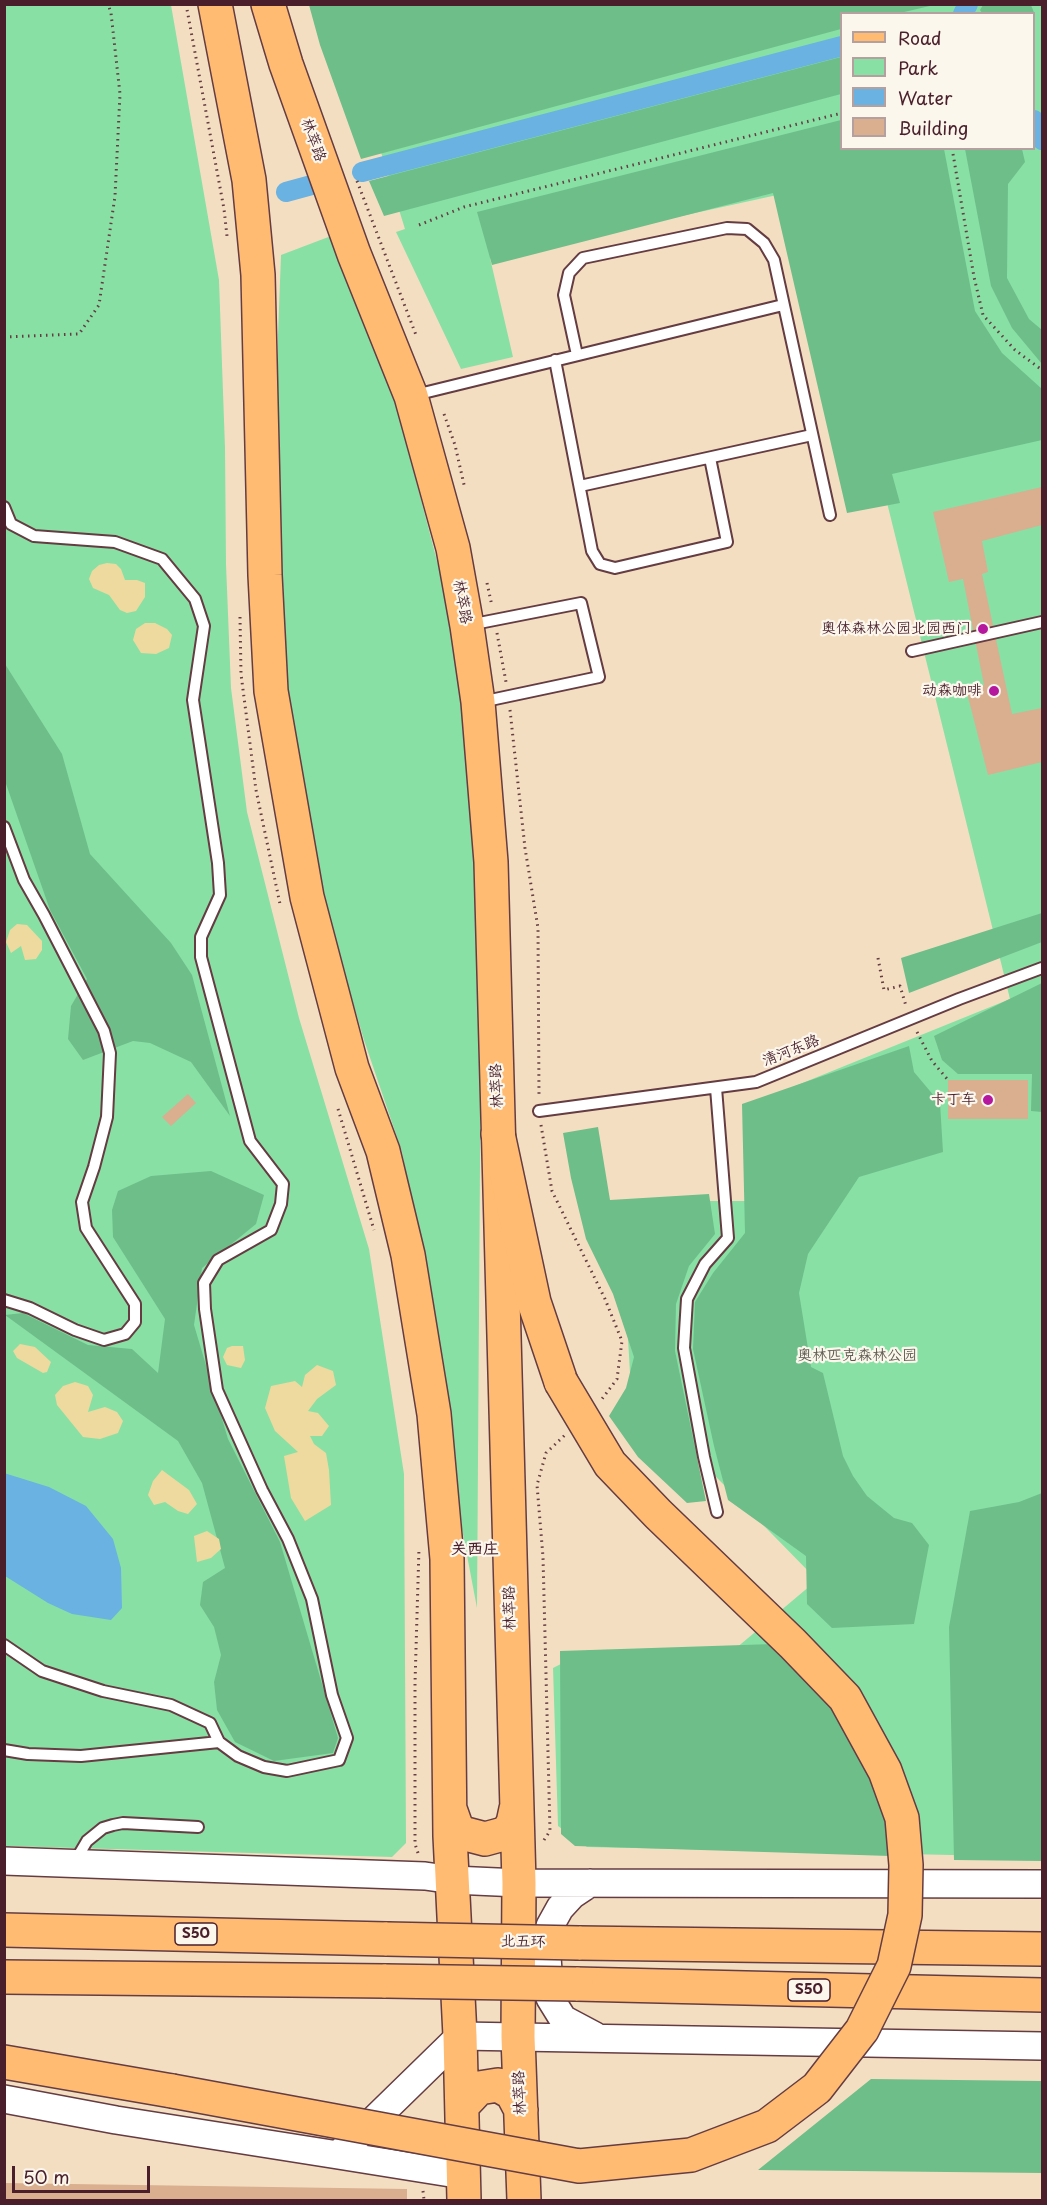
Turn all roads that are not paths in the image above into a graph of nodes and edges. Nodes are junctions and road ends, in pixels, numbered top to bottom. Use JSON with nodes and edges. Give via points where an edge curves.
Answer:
{"nodes":[{"id":1,"x":215,"y":4,"type":"edge"},
{"id":2,"x":268,"y":4,"type":"edge"},
{"id":3,"x":783,"y":305,"type":"junction"},
{"id":4,"x":577,"y":355,"type":"junction"},
{"id":5,"x":555,"y":360,"type":"junction"},
{"id":6,"x":411,"y":396,"type":"junction"},
{"id":7,"x":812,"y":435,"type":"junction"},
{"id":8,"x":710,"y":458,"type":"junction"},
{"id":9,"x":580,"y":486,"type":"junction"},
{"id":10,"x":4,"y":507,"type":"edge"},
{"id":11,"x":831,"y":515,"type":"dead end"},
{"id":12,"x":1042,"y":622,"type":"edge"},
{"id":13,"x":467,"y":626,"type":"junction"},
{"id":14,"x":912,"y":651,"type":"dead end"},
{"id":15,"x":478,"y":702,"type":"junction"},
{"id":16,"x":4,"y":827,"type":"edge"},
{"id":17,"x":1042,"y":968,"type":"edge"},
{"id":18,"x":716,"y":1088,"type":"junction"},
{"id":19,"x":539,"y":1111,"type":"dead end"},
{"id":20,"x":498,"y":1134,"type":"junction"},
{"id":21,"x":4,"y":1300,"type":"edge"},
{"id":22,"x":717,"y":1512,"type":"dead end"},
{"id":23,"x":4,"y":1645,"type":"edge"},
{"id":24,"x":219,"y":1742,"type":"junction"},
{"id":25,"x":4,"y":1750,"type":"edge"},
{"id":26,"x":450,"y":1809,"type":"junction"},
{"id":27,"x":516,"y":1809,"type":"junction"},
{"id":28,"x":198,"y":1827,"type":"dead end"},
{"id":29,"x":4,"y":1861,"type":"edge"},
{"id":30,"x":73,"y":1863,"type":"junction"},
{"id":31,"x":453,"y":1880,"type":"junction"},
{"id":32,"x":519,"y":1883,"type":"junction"},
{"id":33,"x":590,"y":1883,"type":"junction"},
{"id":34,"x":1042,"y":1884,"type":"edge"},
{"id":35,"x":4,"y":1930,"type":"edge"},
{"id":36,"x":1042,"y":1949,"type":"edge"},
{"id":37,"x":4,"y":1977,"type":"edge"},
{"id":38,"x":1042,"y":1995,"type":"edge"},
{"id":39,"x":460,"y":2036,"type":"junction"},
{"id":40,"x":518,"y":2037,"type":"junction"},
{"id":41,"x":600,"y":2038,"type":"junction"},
{"id":42,"x":1042,"y":2046,"type":"edge"},
{"id":43,"x":4,"y":2062,"type":"edge"},
{"id":44,"x":4,"y":2099,"type":"edge"},
{"id":45,"x":462,"y":2106,"type":"junction"},
{"id":46,"x":521,"y":2110,"type":"junction"},
{"id":47,"x":338,"y":2155,"type":"junction"},
{"id":48,"x":464,"y":2188,"type":"edge"},
{"id":49,"x":524,"y":2200,"type":"edge"}],
"edges":[{"from":1,"to":26,"type":"main road","via":[[249,180],[258,275],[271,691],[307,897],[352,1068],[383,1151],[408,1255],[434,1414],[447,1559]]},
{"from":2,"to":6,"type":"main road","name":"林萃路","via":[[354,254]]},
{"from":3,"to":4,"type":"lane"},
{"from":3,"to":4,"type":"lane","via":[[774,260],[764,243],[747,229],[727,228],[583,258],[569,273],[564,295]]},
{"from":3,"to":7,"type":"lane"},
{"from":4,"to":5,"type":"lane"},
{"from":5,"to":6,"type":"lane"},
{"from":5,"to":9,"type":"lane"},
{"from":6,"to":13,"type":"main road","name":"林萃路","via":[[453,548]]},
{"from":7,"to":8,"type":"lane"},
{"from":7,"to":11,"type":"lane"},
{"from":8,"to":9,"type":"lane"},
{"from":8,"to":9,"type":"lane","via":[[727,542],[615,568],[600,564],[592,551]]},
{"from":10,"to":24,"type":"lane","via":[[10,524],[34,536],[115,542],[162,560],[195,598],[204,626],[193,700],[220,895],[201,937],[201,957],[250,1141],[283,1184],[281,1204],[271,1230],[218,1260],[213,1268],[204,1283],[205,1309],[217,1390],[312,1599],[332,1695],[347,1738],[339,1760],[287,1771],[238,1756]]},
{"from":12,"to":14,"type":"lane"},
{"from":13,"to":15,"type":"main road","name":"林萃路"},
{"from":13,"to":15,"type":"lane","via":[[581,603],[599,677]]},
{"from":15,"to":20,"type":"main road","name":"林萃路","via":[[491,862]]},
{"from":16,"to":21,"type":"lane","via":[[24,880],[104,1031],[110,1053],[107,1117],[82,1202],[86,1228],[135,1304],[135,1322],[125,1334],[104,1340]]},
{"from":17,"to":18,"type":"lane","name":"清河东路","via":[[756,1082]]},
{"from":18,"to":19,"type":"lane","name":"清河东路"},
{"from":18,"to":22,"type":"lane","via":[[728,1238],[705,1264],[687,1299],[684,1348]]},
{"from":20,"to":27,"type":"main road","name":"林萃路"},
{"from":20,"to":43,"type":"main road","bridge":true,"via":[[534,1302],[561,1382],[610,1464],[845,1698],[885,1771],[902,1818],[905,1915],[894,1966],[862,2030],[818,2088],[767,2126],[691,2155],[579,2166]]},
{"from":23,"to":24,"type":"lane","via":[[42,1671],[103,1691],[171,1705],[210,1723]]},
{"from":24,"to":25,"type":"lane","via":[[81,1756]]},
{"from":26,"to":27,"type":"main road","via":[[462,1833],[485,1839],[507,1833]]},
{"from":26,"to":31,"type":"main road"},
{"from":27,"to":32,"type":"main road","name":"林萃路"},
{"from":28,"to":30,"type":"lane","via":[[113,1825],[87,1840]]},
{"from":29,"to":30,"type":"street"},
{"from":30,"to":31,"type":"street"},
{"from":31,"to":32,"type":"street"},
{"from":31,"to":39,"type":"main road"},
{"from":32,"to":33,"type":"street"},
{"from":32,"to":40,"type":"main road","name":"林萃路"},
{"from":33,"to":34,"type":"street"},
{"from":33,"to":41,"type":"street","via":[[560,1908],[550,1926],[547,1957],[550,1998],[563,2019]]},
{"from":35,"to":36,"type":"main road","name":"北五环","number":"S50","bridge":true},
{"from":37,"to":38,"type":"main road","number":"S50","bridge":true},
{"from":39,"to":40,"type":"street"},
{"from":39,"to":45,"type":"main road"},
{"from":39,"to":47,"type":"street"},
{"from":40,"to":41,"type":"street"},
{"from":40,"to":46,"type":"main road","name":"林萃路"},
{"from":41,"to":42,"type":"street"},
{"from":44,"to":47,"type":"street"},
{"from":45,"to":46,"type":"main road","via":[[479,2088],[498,2085],[512,2092]]},
{"from":45,"to":48,"type":"main road"},
{"from":46,"to":49,"type":"main road","name":"林萃路"},
{"from":47,"to":48,"type":"street"}]}
